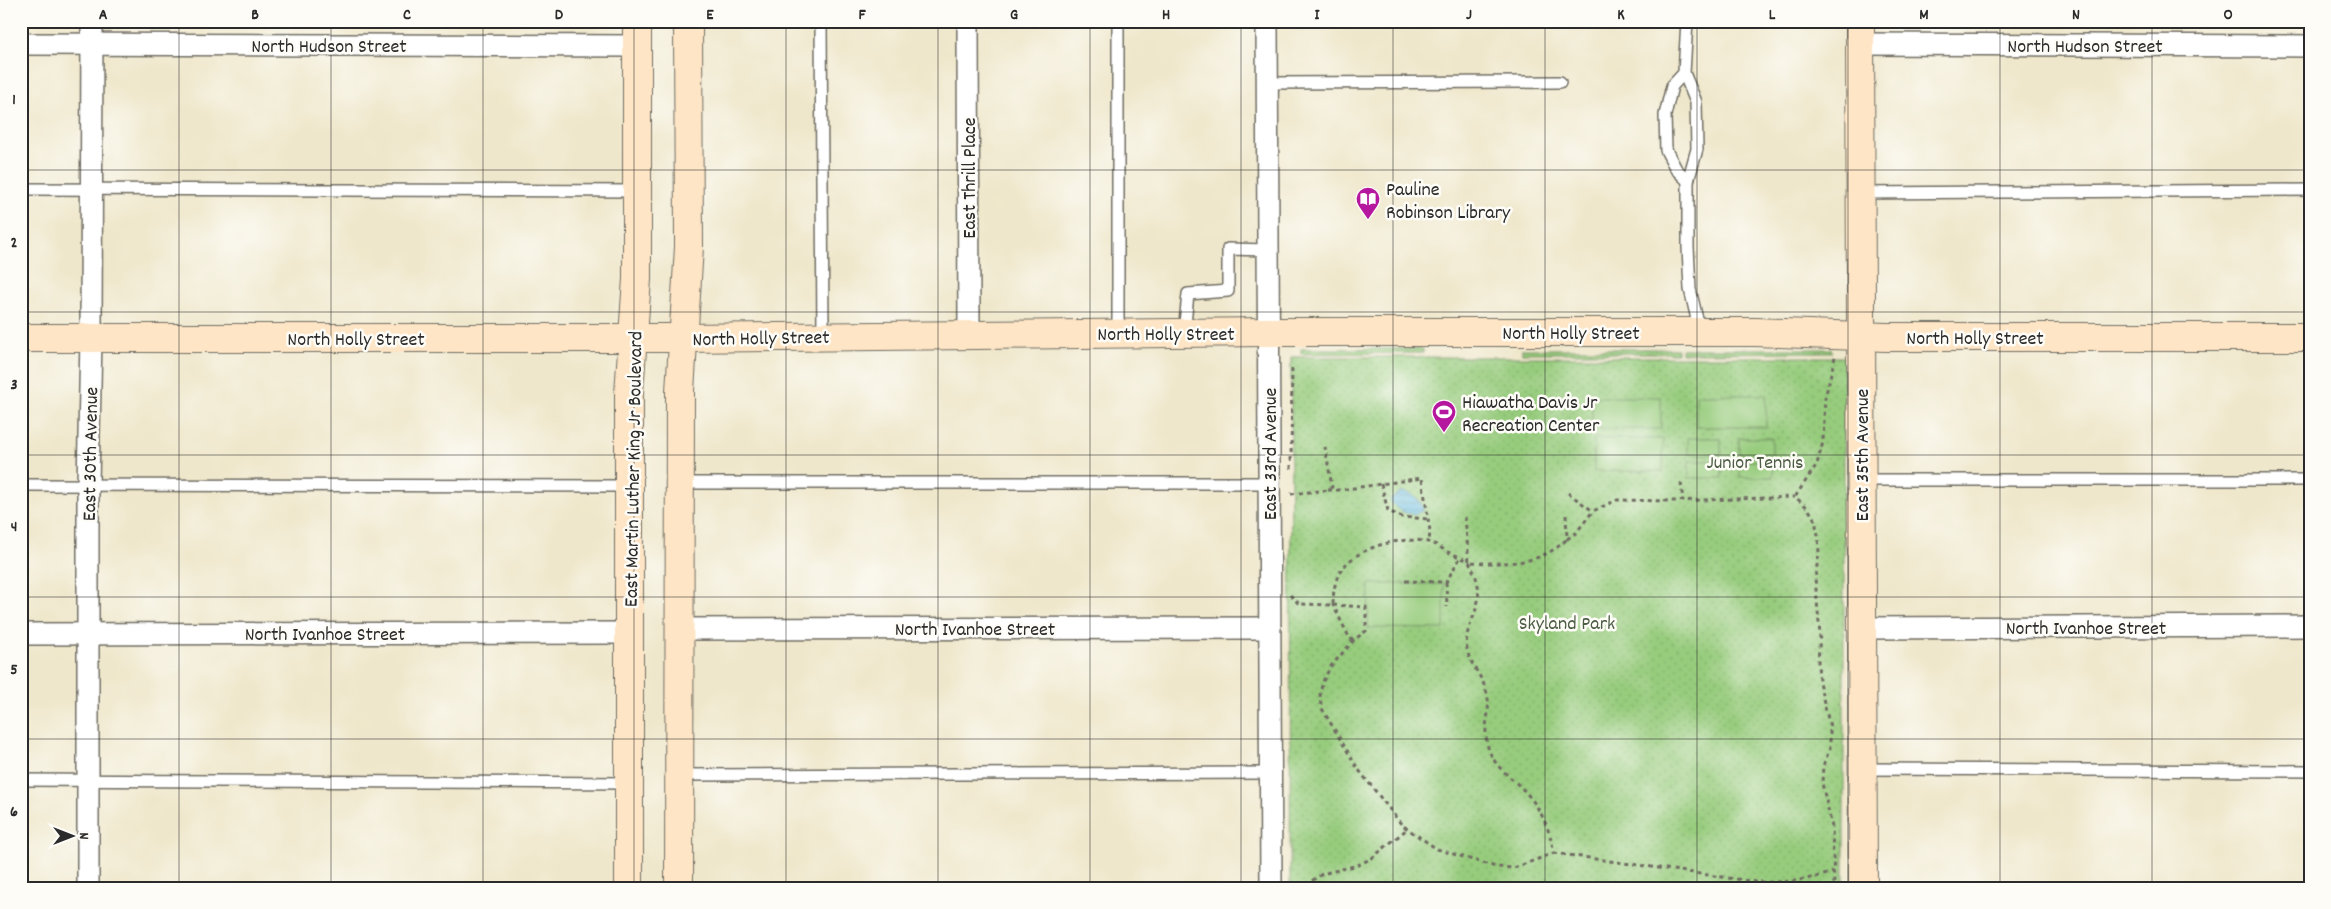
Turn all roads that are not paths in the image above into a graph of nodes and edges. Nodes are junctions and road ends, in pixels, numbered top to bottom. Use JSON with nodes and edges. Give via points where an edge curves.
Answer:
{"nodes":[{"id":1,"x":92,"y":21,"type":"edge"},
{"id":2,"x":688,"y":21,"type":"edge"},
{"id":3,"x":820,"y":21,"type":"edge"},
{"id":4,"x":968,"y":21,"type":"edge"},
{"id":5,"x":1118,"y":21,"type":"edge"},
{"id":6,"x":1267,"y":21,"type":"edge"},
{"id":7,"x":1687,"y":21,"type":"edge"},
{"id":8,"x":637,"y":33,"type":"edge"},
{"id":9,"x":1860,"y":33,"type":"edge"},
{"id":10,"x":21,"y":44,"type":"edge"},
{"id":11,"x":93,"y":44,"type":"junction"},
{"id":12,"x":2310,"y":46,"type":"edge"},
{"id":13,"x":1684,"y":74,"type":"junction"},
{"id":14,"x":1560,"y":82,"type":"dead end"},
{"id":15,"x":1267,"y":83,"type":"junction"},
{"id":16,"x":1688,"y":181,"type":"junction"},
{"id":17,"x":21,"y":189,"type":"edge"},
{"id":18,"x":92,"y":189,"type":"junction"},
{"id":19,"x":2310,"y":190,"type":"edge"},
{"id":20,"x":637,"y":191,"type":"junction"},
{"id":21,"x":1860,"y":193,"type":"junction"},
{"id":22,"x":1268,"y":250,"type":"junction"},
{"id":23,"x":1268,"y":332,"type":"junction"},
{"id":24,"x":1700,"y":332,"type":"junction"},
{"id":25,"x":1118,"y":333,"type":"junction"},
{"id":26,"x":1184,"y":333,"type":"junction"},
{"id":27,"x":969,"y":335,"type":"junction"},
{"id":28,"x":1860,"y":336,"type":"junction"},
{"id":29,"x":823,"y":337,"type":"junction"},
{"id":30,"x":2310,"y":337,"type":"edge"},
{"id":31,"x":21,"y":338,"type":"edge"},
{"id":32,"x":91,"y":338,"type":"junction"},
{"id":33,"x":633,"y":338,"type":"junction"},
{"id":34,"x":684,"y":338,"type":"junction"},
{"id":35,"x":1861,"y":480,"type":"junction"},
{"id":36,"x":2310,"y":480,"type":"edge"},
{"id":37,"x":680,"y":483,"type":"junction"},
{"id":38,"x":1269,"y":483,"type":"junction"},
{"id":39,"x":21,"y":485,"type":"edge"},
{"id":40,"x":88,"y":485,"type":"junction"},
{"id":41,"x":629,"y":486,"type":"junction"},
{"id":42,"x":2310,"y":626,"type":"edge"},
{"id":43,"x":1270,"y":628,"type":"junction"},
{"id":44,"x":1862,"y":628,"type":"junction"},
{"id":45,"x":680,"y":629,"type":"junction"},
{"id":46,"x":630,"y":633,"type":"junction"},
{"id":47,"x":21,"y":634,"type":"edge"},
{"id":48,"x":88,"y":634,"type":"junction"},
{"id":49,"x":1862,"y":769,"type":"junction"},
{"id":50,"x":2310,"y":771,"type":"edge"},
{"id":51,"x":1271,"y":773,"type":"junction"},
{"id":52,"x":679,"y":775,"type":"junction"},
{"id":53,"x":21,"y":780,"type":"edge"},
{"id":54,"x":88,"y":780,"type":"junction"},
{"id":55,"x":629,"y":783,"type":"junction"},
{"id":56,"x":88,"y":888,"type":"edge"},
{"id":57,"x":629,"y":888,"type":"edge"},
{"id":58,"x":679,"y":888,"type":"edge"},
{"id":59,"x":1271,"y":888,"type":"edge"},
{"id":60,"x":1863,"y":888,"type":"edge"}],
"edges":[{"from":1,"to":11,"type":"street","name":"East 30th Avenue"},
{"from":2,"to":34,"type":"street","via":[[689,247]]},
{"from":3,"to":29,"type":"lane"},
{"from":4,"to":27,"type":"street","name":"East Thrill Place"},
{"from":5,"to":25,"type":"lane"},
{"from":6,"to":15,"type":"street","name":"East 33rd Avenue"},
{"from":7,"to":13,"type":"lane"},
{"from":8,"to":11,"type":"street","name":"North Hudson Street"},
{"from":8,"to":20,"type":"street","name":"East Martin Luther King Jr Boulevard"},
{"from":9,"to":12,"type":"street","name":"North Hudson Street"},
{"from":9,"to":21,"type":"street","name":"East 35th Avenue"},
{"from":10,"to":11,"type":"street","name":"North Hudson Street"},
{"from":11,"to":18,"type":"street","name":"East 30th Avenue"},
{"from":13,"to":16,"type":"lane","via":[[1696,102],[1697,149]]},
{"from":13,"to":16,"type":"lane","via":[[1672,86],[1665,115],[1666,150]]},
{"from":14,"to":15,"type":"lane"},
{"from":15,"to":22,"type":"street","name":"East 33rd Avenue"},
{"from":16,"to":24,"type":"lane","via":[[1690,289]]},
{"from":17,"to":18,"type":"lane"},
{"from":18,"to":20,"type":"lane"},
{"from":18,"to":32,"type":"street","name":"East 30th Avenue"},
{"from":19,"to":21,"type":"lane"},
{"from":20,"to":33,"type":"street","name":"East Martin Luther King Jr Boulevard"},
{"from":21,"to":28,"type":"street","name":"East 35th Avenue"},
{"from":22,"to":23,"type":"street","name":"East 33rd Avenue"},
{"from":22,"to":26,"type":"lane","via":[[1228,249],[1228,291],[1188,294]]},
{"from":23,"to":24,"type":"street","name":"North Holly Street"},
{"from":23,"to":26,"type":"street","name":"North Holly Street"},
{"from":23,"to":38,"type":"street","name":"East 33rd Avenue"},
{"from":24,"to":28,"type":"street","name":"North Holly Street"},
{"from":25,"to":26,"type":"street","name":"North Holly Street"},
{"from":25,"to":27,"type":"street","name":"North Holly Street"},
{"from":27,"to":29,"type":"street","name":"North Holly Street"},
{"from":28,"to":30,"type":"street","name":"North Holly Street"},
{"from":28,"to":35,"type":"street","name":"East 35th Avenue"},
{"from":29,"to":34,"type":"street","name":"North Holly Street"},
{"from":31,"to":32,"type":"street","name":"North Holly Street"},
{"from":32,"to":33,"type":"street","name":"North Holly Street"},
{"from":32,"to":40,"type":"street","name":"East 30th Avenue"},
{"from":33,"to":34,"type":"street","name":"North Holly Street"},
{"from":33,"to":41,"type":"street","name":"East Martin Luther King Jr Boulevard","via":[[629,393]]},
{"from":34,"to":37,"type":"street","via":[[680,392]]},
{"from":35,"to":36,"type":"lane"},
{"from":35,"to":44,"type":"street","name":"East 35th Avenue"},
{"from":37,"to":38,"type":"lane"},
{"from":37,"to":45,"type":"street"},
{"from":38,"to":43,"type":"street","name":"East 33rd Avenue"},
{"from":39,"to":40,"type":"lane"},
{"from":40,"to":41,"type":"lane"},
{"from":40,"to":48,"type":"street","name":"East 30th Avenue"},
{"from":41,"to":46,"type":"street","name":"East Martin Luther King Jr Boulevard"},
{"from":42,"to":44,"type":"street","name":"North Ivanhoe Street"},
{"from":43,"to":45,"type":"street","name":"North Ivanhoe Street"},
{"from":43,"to":51,"type":"street","name":"East 33rd Avenue"},
{"from":44,"to":49,"type":"street","name":"East 35th Avenue"},
{"from":45,"to":52,"type":"street"},
{"from":46,"to":48,"type":"street","name":"North Ivanhoe Street"},
{"from":46,"to":55,"type":"street","name":"East Martin Luther King Jr Boulevard"},
{"from":47,"to":48,"type":"street","name":"North Ivanhoe Street"},
{"from":48,"to":54,"type":"street","name":"East 30th Avenue"},
{"from":49,"to":50,"type":"lane"},
{"from":49,"to":60,"type":"street","name":"East 35th Avenue"},
{"from":51,"to":52,"type":"lane"},
{"from":51,"to":59,"type":"street","name":"East 33rd Avenue"},
{"from":52,"to":58,"type":"street"},
{"from":53,"to":54,"type":"lane"},
{"from":54,"to":55,"type":"lane"},
{"from":54,"to":56,"type":"street","name":"East 30th Avenue"},
{"from":55,"to":57,"type":"street","name":"East Martin Luther King Jr Boulevard"}]}
